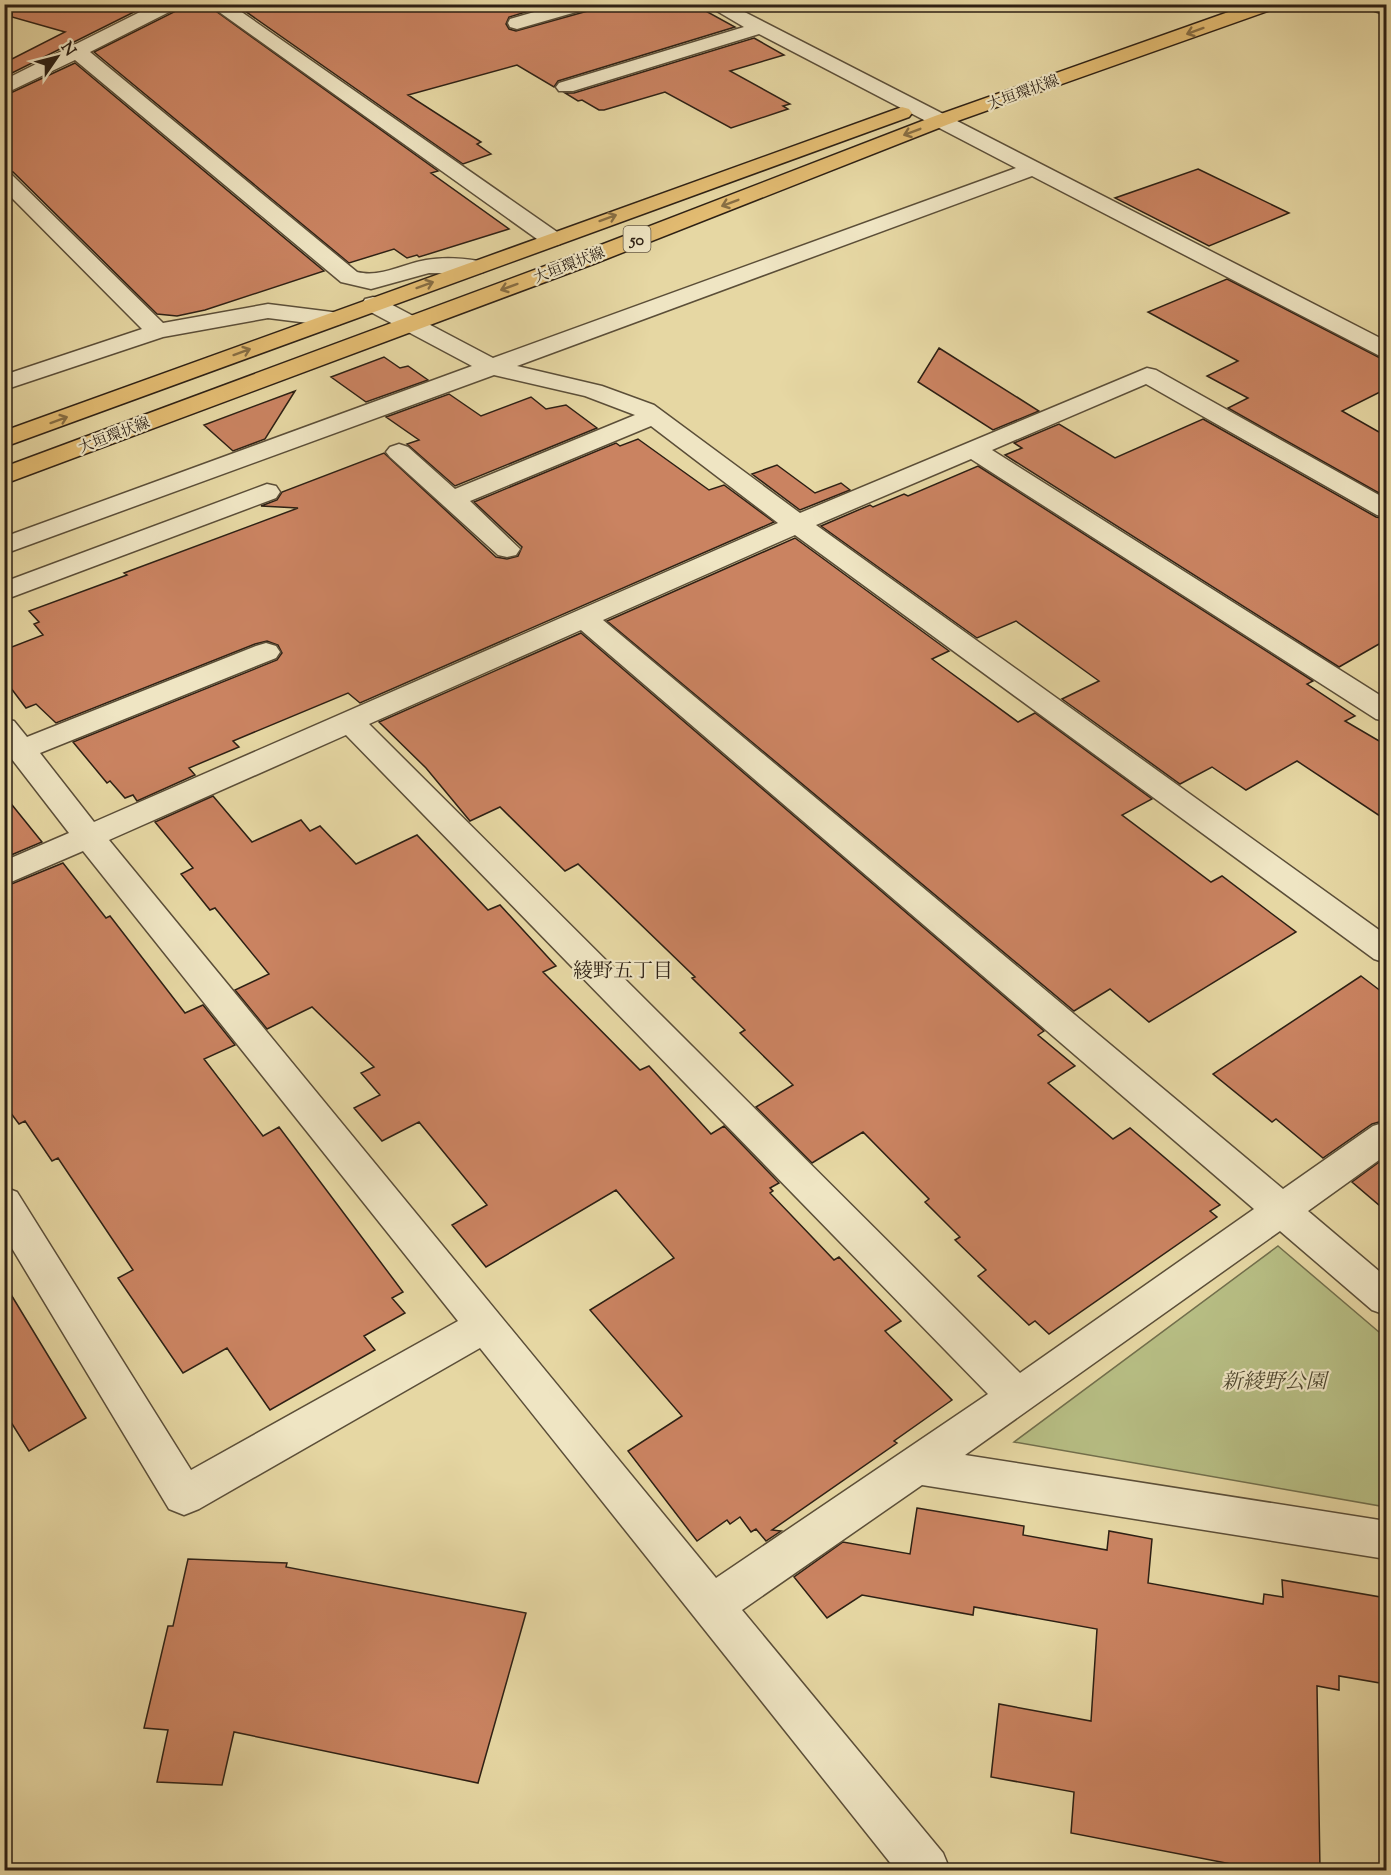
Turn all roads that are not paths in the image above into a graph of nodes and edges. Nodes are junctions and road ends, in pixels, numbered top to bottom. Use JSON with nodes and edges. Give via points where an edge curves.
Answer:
{"nodes":[{"id":1,"x":171,"y":4,"type":"edge"},
{"id":2,"x":217,"y":4,"type":"edge"},
{"id":3,"x":584,"y":4,"type":"edge"},
{"id":4,"x":714,"y":4,"type":"edge"},
{"id":5,"x":1213,"y":4,"type":"edge"},
{"id":6,"x":1269,"y":4,"type":"edge"},
{"id":7,"x":1373,"y":4,"type":"edge"},
{"id":8,"x":1386,"y":10,"type":"edge"},
{"id":9,"x":517,"y":23,"type":"dead end"},
{"id":10,"x":760,"y":28,"type":"junction"},
{"id":11,"x":78,"y":52,"type":"junction"},
{"id":12,"x":566,"y":87,"type":"dead end"},
{"id":13,"x":4,"y":88,"type":"edge"},
{"id":14,"x":916,"y":108,"type":"junction"},
{"id":15,"x":942,"y":120,"type":"junction"},
{"id":16,"x":1034,"y":168,"type":"junction"},
{"id":17,"x":4,"y":178,"type":"edge"},
{"id":18,"x":552,"y":238,"type":"junction"},
{"id":19,"x":475,"y":267,"type":"junction"},
{"id":20,"x":373,"y":304,"type":"junction"},
{"id":21,"x":332,"y":319,"type":"junction"},
{"id":22,"x":409,"y":325,"type":"junction"},
{"id":23,"x":158,"y":331,"type":"junction"},
{"id":24,"x":1386,"y":350,"type":"edge"},
{"id":25,"x":492,"y":367,"type":"junction"},
{"id":26,"x":4,"y":383,"type":"edge"},
{"id":27,"x":654,"y":416,"type":"junction"},
{"id":28,"x":4,"y":441,"type":"edge"},
{"id":29,"x":973,"y":449,"type":"junction"},
{"id":30,"x":399,"y":452,"type":"dead end"},
{"id":31,"x":4,"y":476,"type":"edge"},
{"id":32,"x":267,"y":492,"type":"dead end"},
{"id":33,"x":453,"y":499,"type":"junction"},
{"id":34,"x":1386,"y":509,"type":"edge"},
{"id":35,"x":797,"y":524,"type":"junction"},
{"id":36,"x":4,"y":546,"type":"edge"},
{"id":37,"x":507,"y":549,"type":"dead end"},
{"id":38,"x":4,"y":592,"type":"edge"},
{"id":39,"x":584,"y":618,"type":"junction"},
{"id":40,"x":266,"y":652,"type":"dead end"},
{"id":41,"x":1386,"y":712,"type":"edge"},
{"id":42,"x":350,"y":722,"type":"junction"},
{"id":43,"x":13,"y":739,"type":"edge"},
{"id":44,"x":89,"y":837,"type":"junction"},
{"id":45,"x":4,"y":874,"type":"edge"},
{"id":46,"x":1386,"y":951,"type":"edge"},
{"id":47,"x":1386,"y":1136,"type":"edge"},
{"id":48,"x":4,"y":1202,"type":"edge"},
{"id":49,"x":1280,"y":1210,"type":"junction"},
{"id":50,"x":1386,"y":1299,"type":"edge"},
{"id":51,"x":484,"y":1326,"type":"junction"},
{"id":52,"x":1017,"y":1397,"type":"junction"},
{"id":53,"x":918,"y":1466,"type":"junction"},
{"id":54,"x":1386,"y":1540,"type":"edge"},
{"id":55,"x":712,"y":1606,"type":"junction"},
{"id":56,"x":926,"y":1870,"type":"edge"}],
"edges":[{"from":1,"to":11,"type":"street"},
{"from":2,"to":18,"type":"street"},
{"from":3,"to":9,"type":"street"},
{"from":4,"to":10,"type":"street"},
{"from":5,"to":14,"type":"main road","name":"大垣環状線","number":"50"},
{"from":6,"to":15,"type":"main road","name":"大垣環状線","number":"50","one_way":true},
{"from":7,"to":8,"type":"street"},
{"from":10,"to":12,"type":"street"},
{"from":10,"to":14,"type":"street"},
{"from":11,"to":13,"type":"street"},
{"from":11,"to":19,"type":"street","via":[[349,277],[371,282],[428,266]]},
{"from":14,"to":15,"type":"street"},
{"from":18,"to":14,"type":"main road","name":"大垣環状線","number":"50","one_way":true},
{"from":15,"to":16,"type":"street"},
{"from":15,"to":22,"type":"main road","name":"大垣環状線","number":"50","one_way":true},
{"from":16,"to":24,"type":"street"},
{"from":16,"to":25,"type":"street"},
{"from":17,"to":23,"type":"street"},
{"from":18,"to":19,"type":"main road","name":"大垣環状線","number":"50"},
{"from":20,"to":19,"type":"main road","name":"大垣環状線","number":"50","one_way":true},
{"from":20,"to":21,"type":"main road","name":"大垣環状線","number":"50"},
{"from":20,"to":22,"type":"street"},
{"from":21,"to":23,"type":"street","via":[[268,311]]},
{"from":28,"to":21,"type":"main road","name":"大垣環状線","number":"50","one_way":true},
{"from":22,"to":25,"type":"street"},
{"from":22,"to":31,"type":"main road","name":"大垣環状線","number":"50"},
{"from":23,"to":26,"type":"street"},
{"from":25,"to":27,"type":"street","via":[[593,391]]},
{"from":25,"to":36,"type":"street"},
{"from":27,"to":33,"type":"street"},
{"from":27,"to":35,"type":"street"},
{"from":29,"to":34,"type":"street","via":[[1147,375]]},
{"from":29,"to":35,"type":"street"},
{"from":29,"to":41,"type":"street"},
{"from":30,"to":33,"type":"street"},
{"from":32,"to":38,"type":"street"},
{"from":33,"to":37,"type":"street"},
{"from":35,"to":39,"type":"street"},
{"from":35,"to":46,"type":"street"},
{"from":39,"to":42,"type":"street"},
{"from":39,"to":49,"type":"street"},
{"from":40,"to":43,"type":"street"},
{"from":42,"to":44,"type":"street"},
{"from":42,"to":52,"type":"street"},
{"from":43,"to":44,"type":"street"},
{"from":44,"to":45,"type":"street"},
{"from":44,"to":51,"type":"street"},
{"from":47,"to":49,"type":"street"},
{"from":48,"to":51,"type":"street","via":[[184,1496]]},
{"from":49,"to":50,"type":"street"},
{"from":49,"to":52,"type":"street"},
{"from":51,"to":55,"type":"street"},
{"from":52,"to":53,"type":"street"},
{"from":53,"to":54,"type":"street"},
{"from":53,"to":55,"type":"street"},
{"from":55,"to":56,"type":"street"}]}
